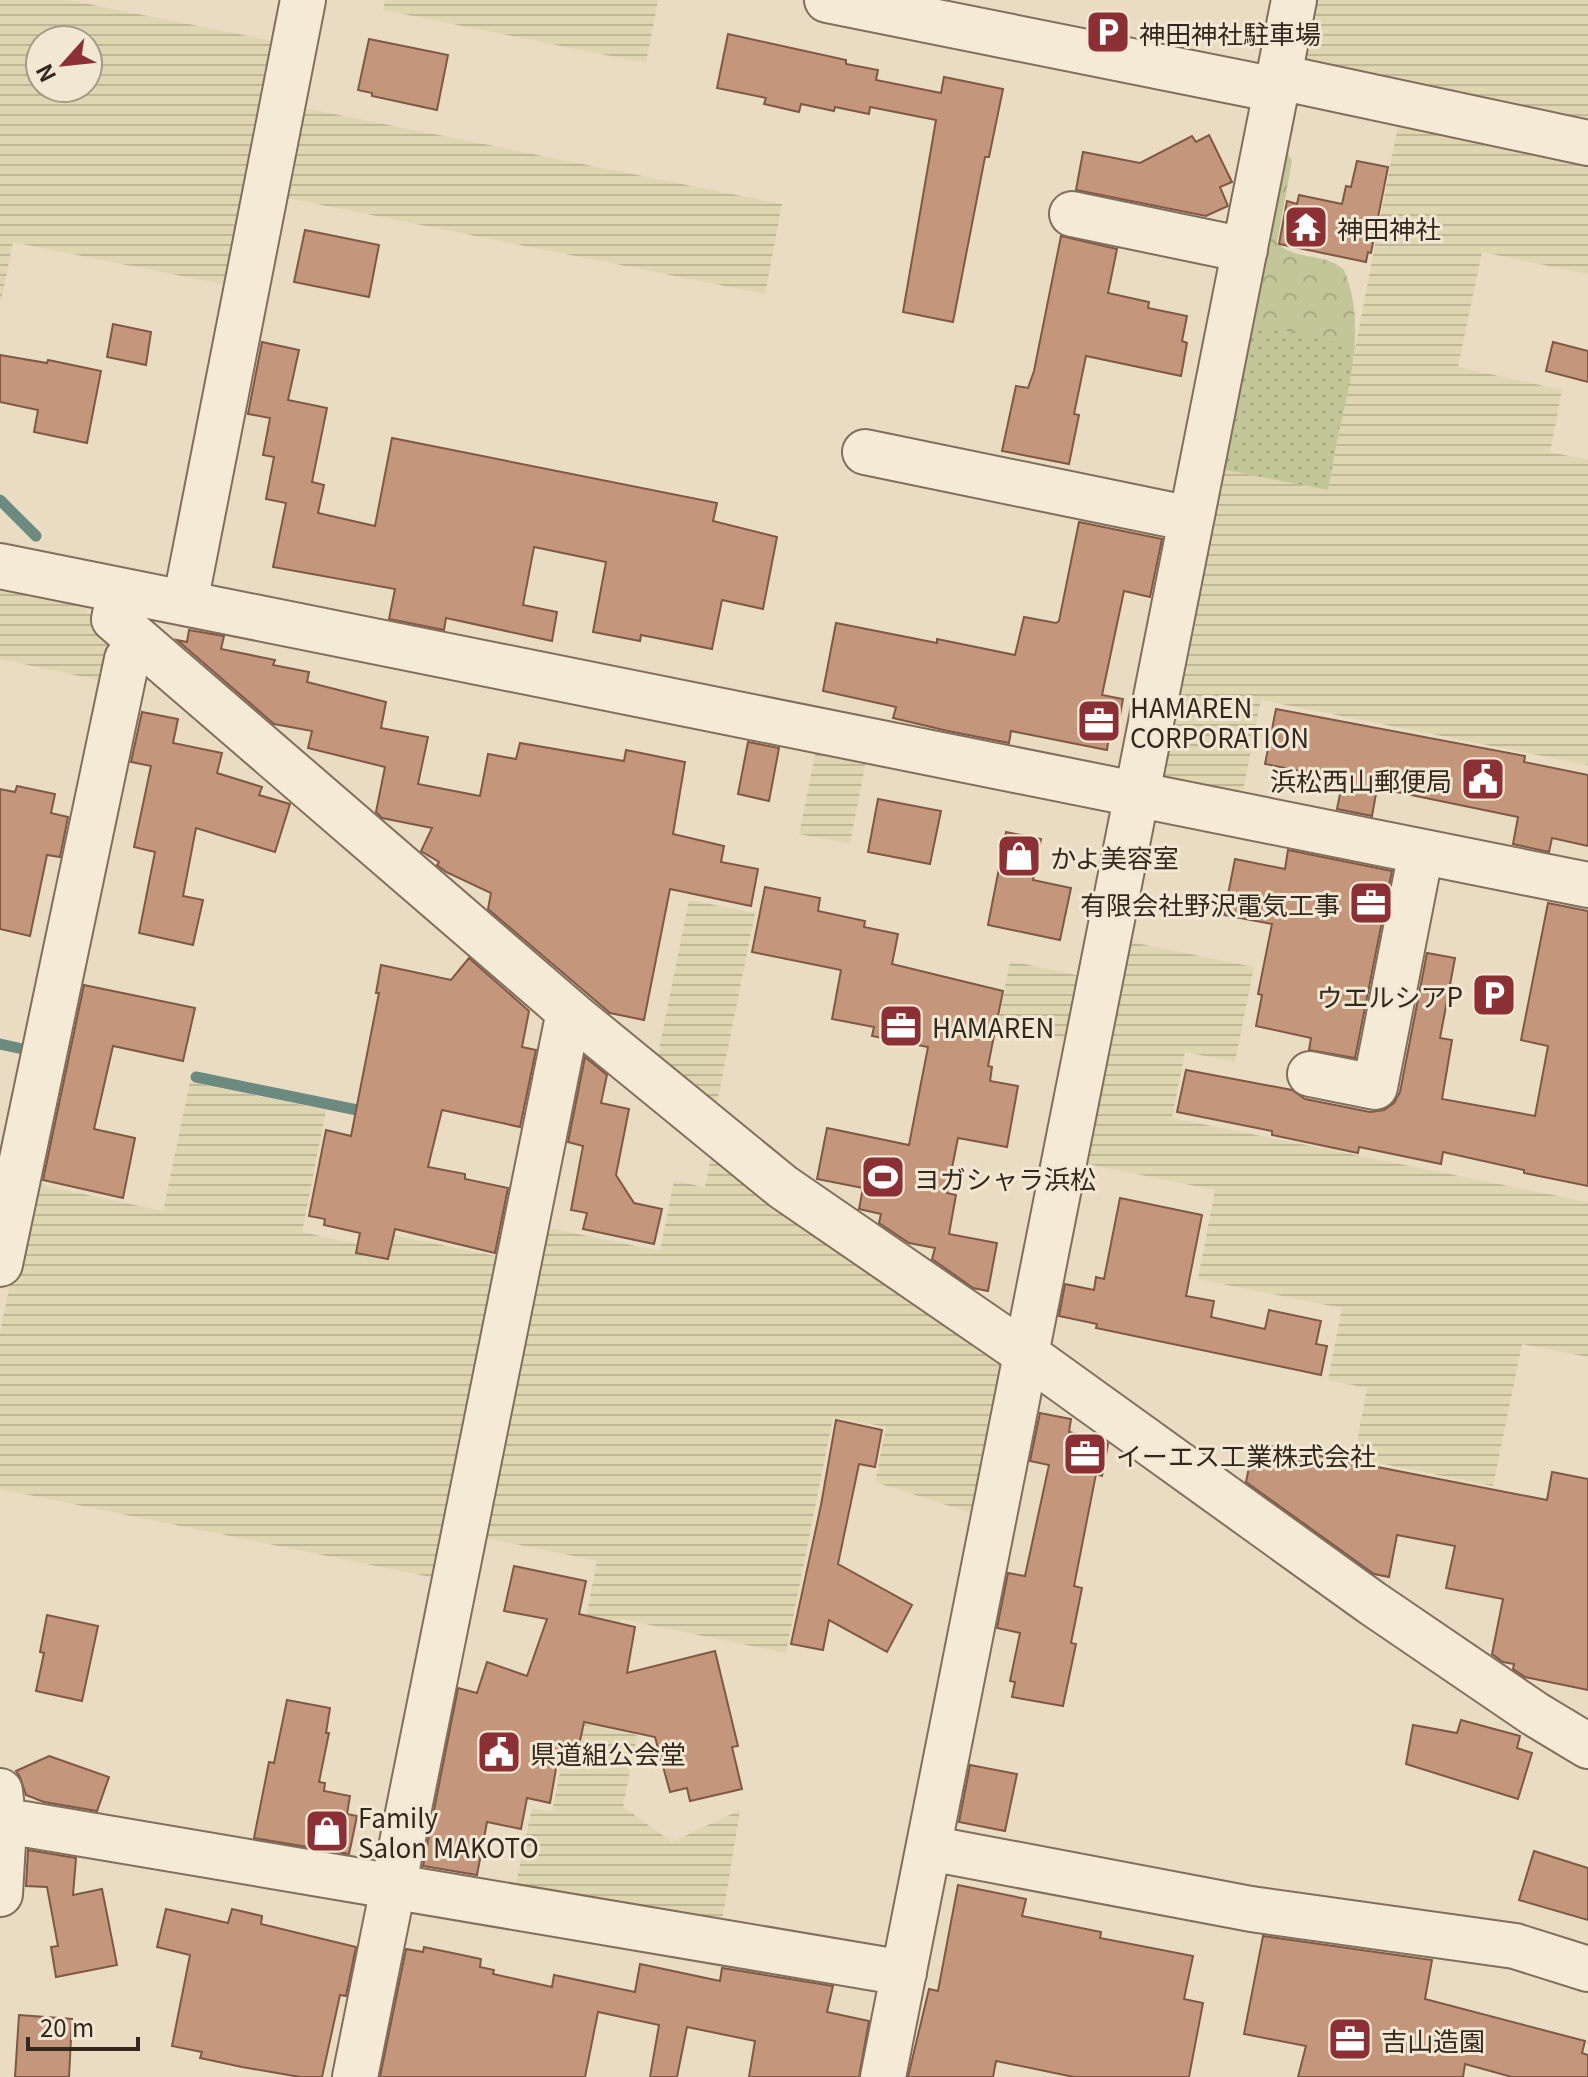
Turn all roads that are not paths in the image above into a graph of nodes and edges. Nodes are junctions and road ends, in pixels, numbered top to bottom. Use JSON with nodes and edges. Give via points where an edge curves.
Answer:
{"nodes":[{"id":1,"x":303,"y":0,"type":"edge"},
{"id":2,"x":827,"y":0,"type":"edge"},
{"id":3,"x":1294,"y":0,"type":"edge"},
{"id":4,"x":1278,"y":84,"type":"junction"},
{"id":5,"x":1588,"y":143,"type":"edge"},
{"id":6,"x":1072,"y":214,"type":"dead end"},
{"id":7,"x":1245,"y":250,"type":"junction"},
{"id":8,"x":865,"y":452,"type":"dead end"},
{"id":9,"x":1191,"y":519,"type":"junction"},
{"id":10,"x":0,"y":566,"type":"edge"},
{"id":11,"x":120,"y":590,"type":"junction"},
{"id":12,"x":185,"y":603,"type":"junction"},
{"id":13,"x":141,"y":642,"type":"junction"},
{"id":14,"x":1136,"y":795,"type":"junction"},
{"id":15,"x":1421,"y":852,"type":"junction"},
{"id":16,"x":1588,"y":885,"type":"edge"},
{"id":17,"x":574,"y":1016,"type":"junction"},
{"id":18,"x":1310,"y":1074,"type":"dead end"},
{"id":19,"x":0,"y":1264,"type":"edge"},
{"id":20,"x":1026,"y":1354,"type":"junction"},
{"id":21,"x":1588,"y":1746,"type":"edge"},
{"id":22,"x":2,"y":1808,"type":"edge"},
{"id":23,"x":929,"y":1848,"type":"junction"},
{"id":24,"x":393,"y":1886,"type":"junction"},
{"id":25,"x":0,"y":1894,"type":"edge"},
{"id":26,"x":1588,"y":1969,"type":"edge"},
{"id":27,"x":904,"y":1973,"type":"junction"},
{"id":28,"x":355,"y":2077,"type":"edge"},
{"id":29,"x":883,"y":2077,"type":"edge"}],
"edges":[{"from":1,"to":12,"type":"street"},
{"from":2,"to":4,"type":"street"},
{"from":3,"to":4,"type":"street"},
{"from":4,"to":5,"type":"street"},
{"from":4,"to":7,"type":"street"},
{"from":6,"to":7,"type":"street"},
{"from":7,"to":9,"type":"street"},
{"from":8,"to":9,"type":"street"},
{"from":9,"to":14,"type":"street"},
{"from":10,"to":11,"type":"street"},
{"from":11,"to":12,"type":"street"},
{"from":11,"to":13,"type":"street","via":[[114,619]]},
{"from":12,"to":14,"type":"street"},
{"from":13,"to":17,"type":"street"},
{"from":13,"to":19,"type":"street","via":[[127,659]]},
{"from":14,"to":15,"type":"street"},
{"from":14,"to":20,"type":"street"},
{"from":15,"to":16,"type":"street"},
{"from":15,"to":18,"type":"street","via":[[1375,1087]]},
{"from":17,"to":20,"type":"street","via":[[783,1187]]},
{"from":17,"to":24,"type":"street","via":[[566,1026]]},
{"from":20,"to":21,"type":"street","via":[[1372,1603]]},
{"from":20,"to":23,"type":"street"},
{"from":22,"to":24,"type":"street","via":[[24,1824]]},
{"from":22,"to":25,"type":"street"},
{"from":23,"to":26,"type":"street","via":[[1251,1909],[1515,1946]]},
{"from":23,"to":27,"type":"street"},
{"from":24,"to":27,"type":"street"},
{"from":24,"to":28,"type":"street"},
{"from":27,"to":29,"type":"street"}]}
